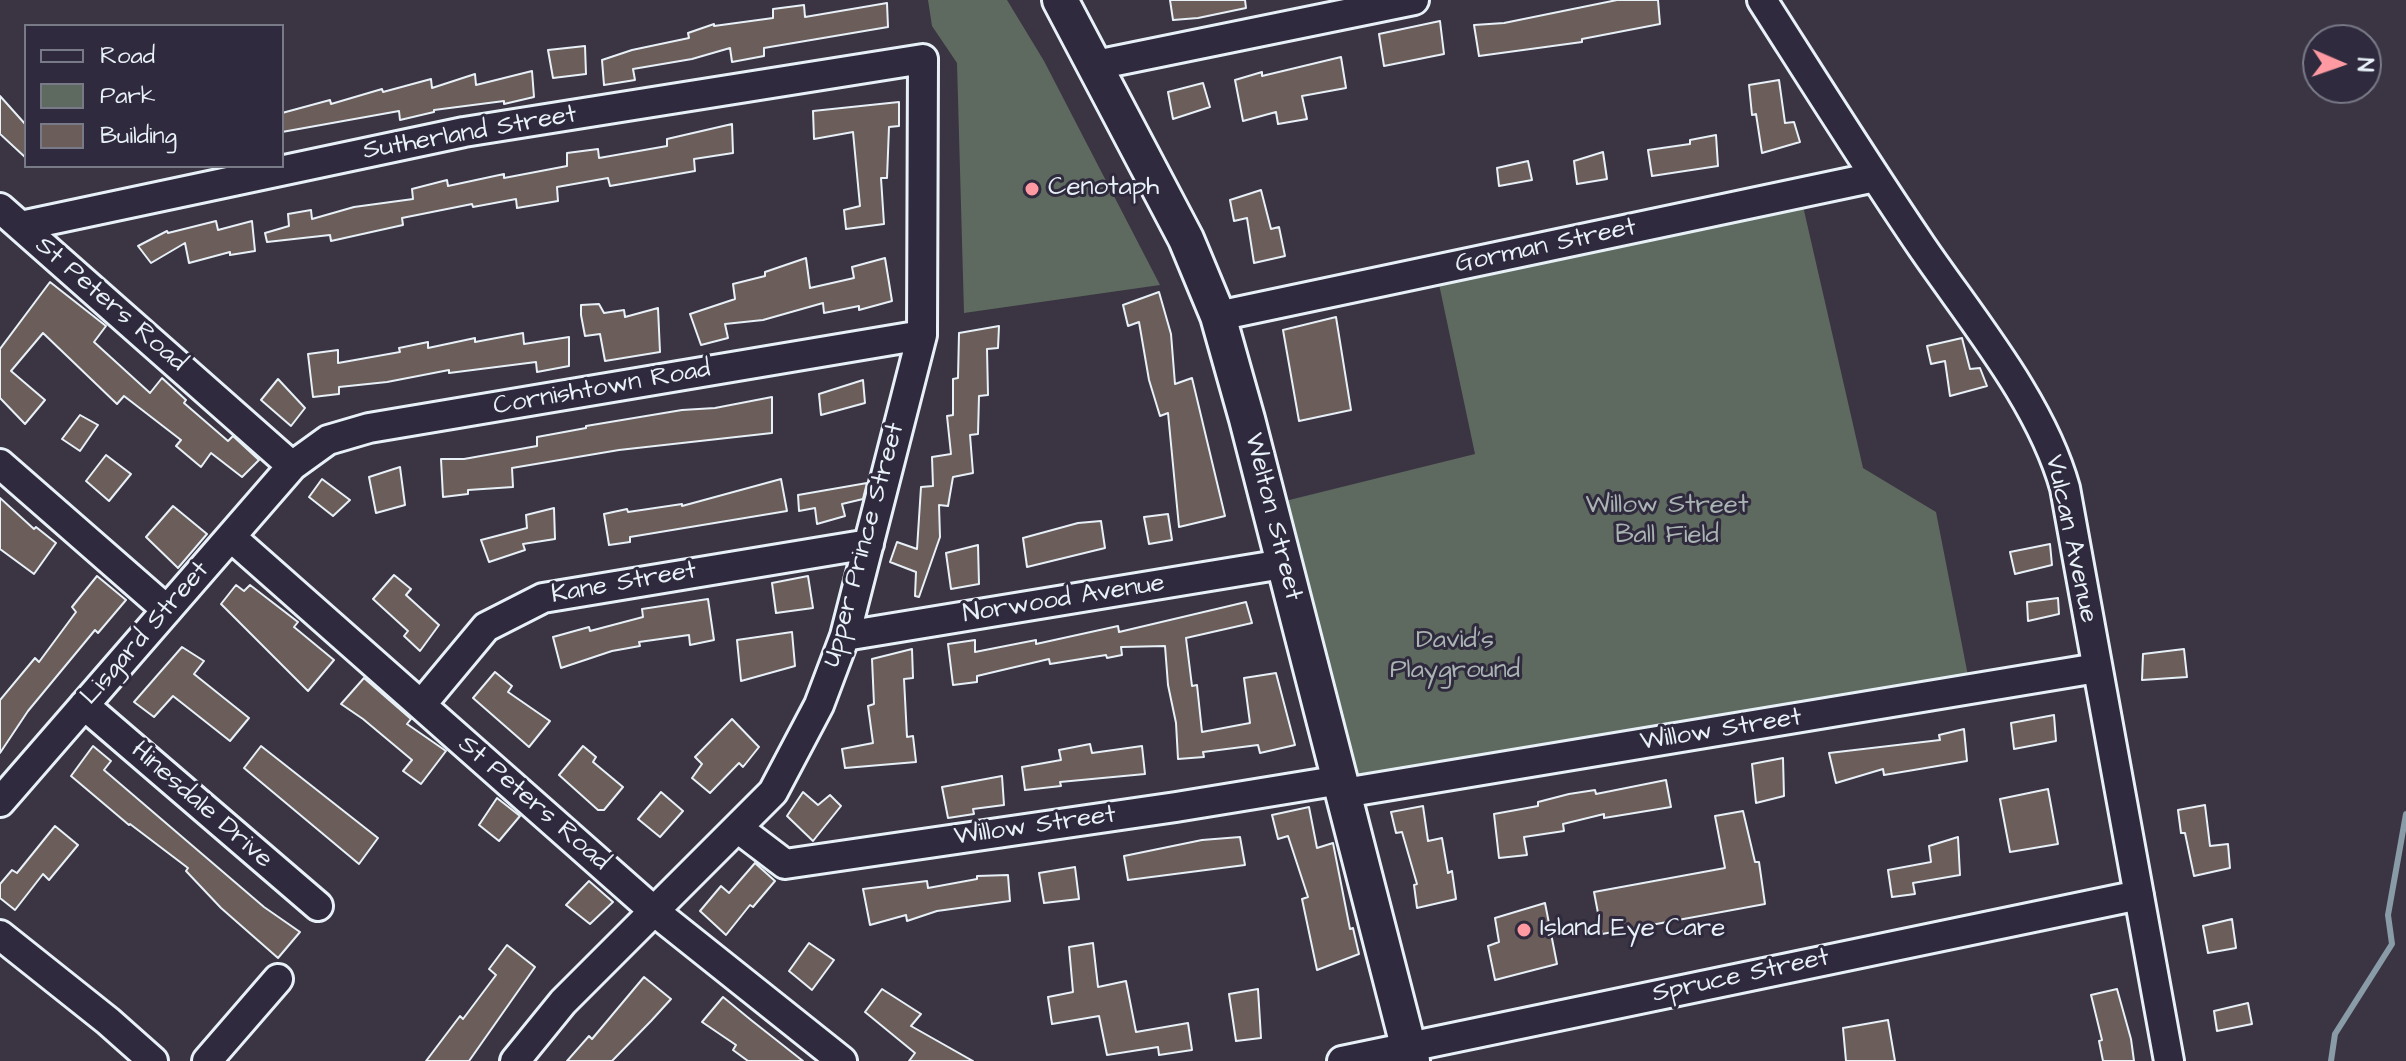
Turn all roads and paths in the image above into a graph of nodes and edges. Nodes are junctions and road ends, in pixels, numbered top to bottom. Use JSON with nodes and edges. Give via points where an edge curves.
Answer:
{"nodes":[{"id":1,"x":1060,"y":0,"type":"edge"},
{"id":2,"x":1414,"y":0,"type":"edge"},
{"id":3,"x":1762,"y":0,"type":"edge"},
{"id":4,"x":923,"y":59,"type":"joint"},
{"id":5,"x":1096,"y":65,"type":"junction"},
{"id":6,"x":284,"y":166,"type":"edge"},
{"id":7,"x":272,"y":168,"type":"edge"},
{"id":8,"x":1875,"y":177,"type":"junction"},
{"id":9,"x":10,"y":217,"type":"edge"},
{"id":10,"x":1218,"y":316,"type":"junction"},
{"id":11,"x":922,"y":335,"type":"junction"},
{"id":12,"x":0,"y":464,"type":"edge"},
{"id":13,"x":292,"y":466,"type":"junction"},
{"id":14,"x":231,"y":537,"type":"junction"},
{"id":15,"x":869,"y":544,"type":"junction"},
{"id":16,"x":1283,"y":564,"type":"junction"},
{"id":17,"x":167,"y":610,"type":"junction"},
{"id":18,"x":845,"y":636,"type":"junction"},
{"id":19,"x":2097,"y":668,"type":"junction"},
{"id":20,"x":84,"y":705,"type":"junction"},
{"id":21,"x":421,"y":705,"type":"junction"},
{"id":22,"x":1342,"y":786,"type":"junction"},
{"id":23,"x":0,"y":802,"type":"edge"},
{"id":24,"x":739,"y":829,"type":"junction"},
{"id":25,"x":2139,"y":895,"type":"junction"},
{"id":26,"x":318,"y":906,"type":"dead end"},
{"id":27,"x":654,"y":911,"type":"junction"},
{"id":28,"x":0,"y":935,"type":"edge"},
{"id":29,"x":278,"y":979,"type":"dead end"},
{"id":30,"x":1410,"y":1054,"type":"edge"},
{"id":31,"x":153,"y":1061,"type":"edge"},
{"id":32,"x":207,"y":1061,"type":"edge"},
{"id":33,"x":515,"y":1061,"type":"edge"},
{"id":34,"x":842,"y":1061,"type":"edge"},
{"id":35,"x":1342,"y":1061,"type":"edge"},
{"id":36,"x":2169,"y":1061,"type":"edge"}],
"edges":[{"from":1,"to":5,"type":"main road","name":"Welton Street"},
{"from":2,"to":5,"type":"street"},
{"from":3,"to":8,"type":"street","name":"Vulcan Avenue"},
{"from":4,"to":6,"type":"street","name":"Sutherland Street"},
{"from":4,"to":11,"type":"street","name":"Upper Prince Street"},
{"from":5,"to":10,"type":"main road","name":"Welton Street","via":[[1186,239]]},
{"from":7,"to":9,"type":"street","name":"Sutherland Street"},
{"from":8,"to":10,"type":"street","name":"Gorman Street"},
{"from":8,"to":19,"type":"street","name":"Vulcan Avenue","via":[[2049,441],[2065,488]]},
{"from":9,"to":13,"type":"street","name":"St Peters Road"},
{"from":10,"to":16,"type":"main road","name":"Welton Street"},
{"from":11,"to":13,"type":"street","name":"Cornishtown Road","via":[[346,432]]},
{"from":11,"to":15,"type":"street","name":"Upper Prince Street"},
{"from":12,"to":17,"type":"street"},
{"from":13,"to":14,"type":"street","name":"Lisgard Street"},
{"from":14,"to":17,"type":"street","name":"Lisgard Street"},
{"from":14,"to":21,"type":"street","name":"St Peters Road"},
{"from":15,"to":18,"type":"street","name":"Upper Prince Street"},
{"from":15,"to":21,"type":"street","name":"Kane Street","via":[[543,598],[486,627]]},
{"from":16,"to":18,"type":"street","name":"Norwood Avenue"},
{"from":16,"to":22,"type":"main road","name":"Welton Street"},
{"from":17,"to":20,"type":"street","name":"Lisgard Street"},
{"from":18,"to":24,"type":"street","name":"Upper Prince Street","via":[[787,771]]},
{"from":19,"to":22,"type":"street","name":"Willow Street"},
{"from":19,"to":25,"type":"street","name":"Vulcan Avenue"},
{"from":20,"to":23,"type":"street","name":"Lisgard Street"},
{"from":20,"to":26,"type":"street","name":"Hinesdale Drive"},
{"from":21,"to":27,"type":"street","name":"St Peters Road"},
{"from":22,"to":24,"type":"street","name":"Willow Street","via":[[785,864]]},
{"from":22,"to":30,"type":"main road","name":"Welton Street"},
{"from":24,"to":27,"type":"street","name":"Upper Prince Street"},
{"from":25,"to":30,"type":"street","name":"Spruce Street"},
{"from":25,"to":36,"type":"street","name":"Vulcan Avenue"},
{"from":27,"to":33,"type":"street","name":"Upper Prince Street","via":[[563,1002]]},
{"from":27,"to":34,"type":"street","name":"St Peters Road"},
{"from":28,"to":31,"type":"street"},
{"from":29,"to":32,"type":"street"},
{"from":30,"to":35,"type":"street","name":"Spruce Street"}]}
